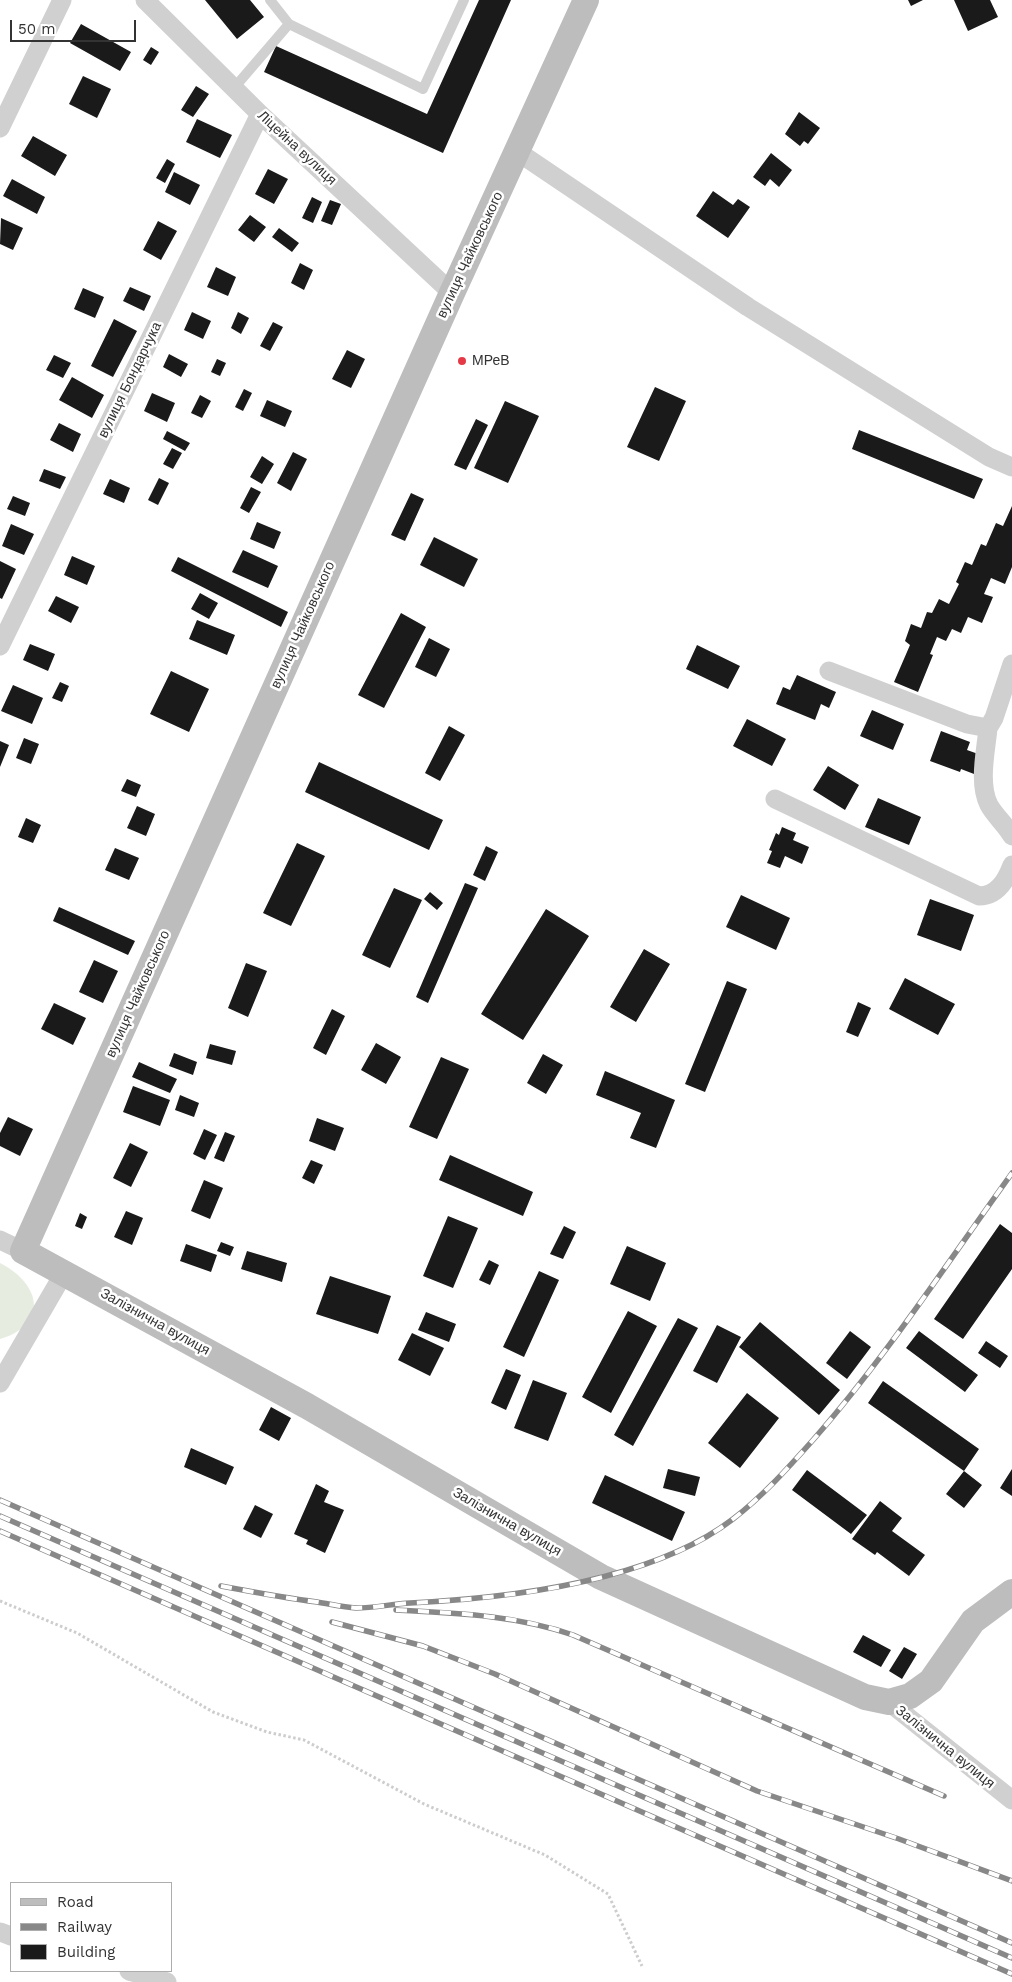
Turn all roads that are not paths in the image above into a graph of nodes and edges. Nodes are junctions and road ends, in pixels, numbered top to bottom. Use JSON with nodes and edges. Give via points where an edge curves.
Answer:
{"nodes":[{"id":1,"x":62,"y":0,"type":"edge"},
{"id":2,"x":145,"y":0,"type":"edge"},
{"id":3,"x":270,"y":0,"type":"edge"},
{"id":4,"x":464,"y":0,"type":"edge"},
{"id":5,"x":586,"y":0,"type":"edge"},
{"id":6,"x":289,"y":24,"type":"junction"},
{"id":7,"x":234,"y":88,"type":"junction"},
{"id":8,"x":260,"y":114,"type":"junction"},
{"id":9,"x":0,"y":128,"type":"edge"},
{"id":10,"x":518,"y":152,"type":"junction"},
{"id":11,"x":452,"y":293,"type":"junction"},
{"id":12,"x":1012,"y":467,"type":"edge"},
{"id":13,"x":0,"y":646,"type":"edge"},
{"id":14,"x":1012,"y":664,"type":"edge"},
{"id":15,"x":830,"y":671,"type":"dead end"},
{"id":16,"x":988,"y":728,"type":"junction"},
{"id":17,"x":775,"y":799,"type":"dead end"},
{"id":18,"x":1012,"y":836,"type":"edge"},
{"id":19,"x":1012,"y":865,"type":"edge"},
{"id":20,"x":0,"y":1240,"type":"edge"},
{"id":21,"x":23,"y":1251,"type":"junction"},
{"id":22,"x":64,"y":1272,"type":"junction"},
{"id":23,"x":0,"y":1383,"type":"edge"},
{"id":24,"x":1012,"y":1592,"type":"edge"},
{"id":25,"x":889,"y":1702,"type":"junction"},
{"id":26,"x":1012,"y":1800,"type":"edge"},
{"id":27,"x":132,"y":1972,"type":"edge"},
{"id":28,"x":167,"y":1982,"type":"edge"}],
"edges":[{"from":1,"to":9,"type":"street"},
{"from":2,"to":7,"type":"street","name":"Ліцейна вулиця"},
{"from":3,"to":6,"type":"lane"},
{"from":4,"to":6,"type":"lane","via":[[423,89]]},
{"from":5,"to":10,"type":"street","name":"вулиця Чайковського"},
{"from":6,"to":7,"type":"lane"},
{"from":7,"to":8,"type":"street","name":"Ліцейна вулиця"},
{"from":8,"to":11,"type":"street","name":"Ліцейна вулиця"},
{"from":8,"to":13,"type":"street","name":"вулиця Бондарчука"},
{"from":10,"to":11,"type":"street","name":"вулиця Чайковського"},
{"from":10,"to":12,"type":"street","via":[[748,307],[989,457]]},
{"from":11,"to":21,"type":"street","name":"вулиця Чайковського"},
{"from":14,"to":16,"type":"street"},
{"from":15,"to":16,"type":"street","via":[[967,724]]},
{"from":16,"to":18,"type":"street","via":[[983,784],[989,805]]},
{"from":17,"to":19,"type":"street","via":[[979,896],[990,896],[999,888]]},
{"from":20,"to":21,"type":"street","name":"Залізнична вулиця"},
{"from":21,"to":22,"type":"street","name":"Залізнична вулиця"},
{"from":22,"to":23,"type":"street"},
{"from":22,"to":25,"type":"street","name":"Залізнична вулиця","via":[[307,1406],[601,1577],[865,1697]]},
{"from":24,"to":25,"type":"street","via":[[973,1621],[931,1681],[910,1696]]},
{"from":25,"to":26,"type":"street","name":"Залізнична вулиця"},
{"from":27,"to":28,"type":"street"}]}
